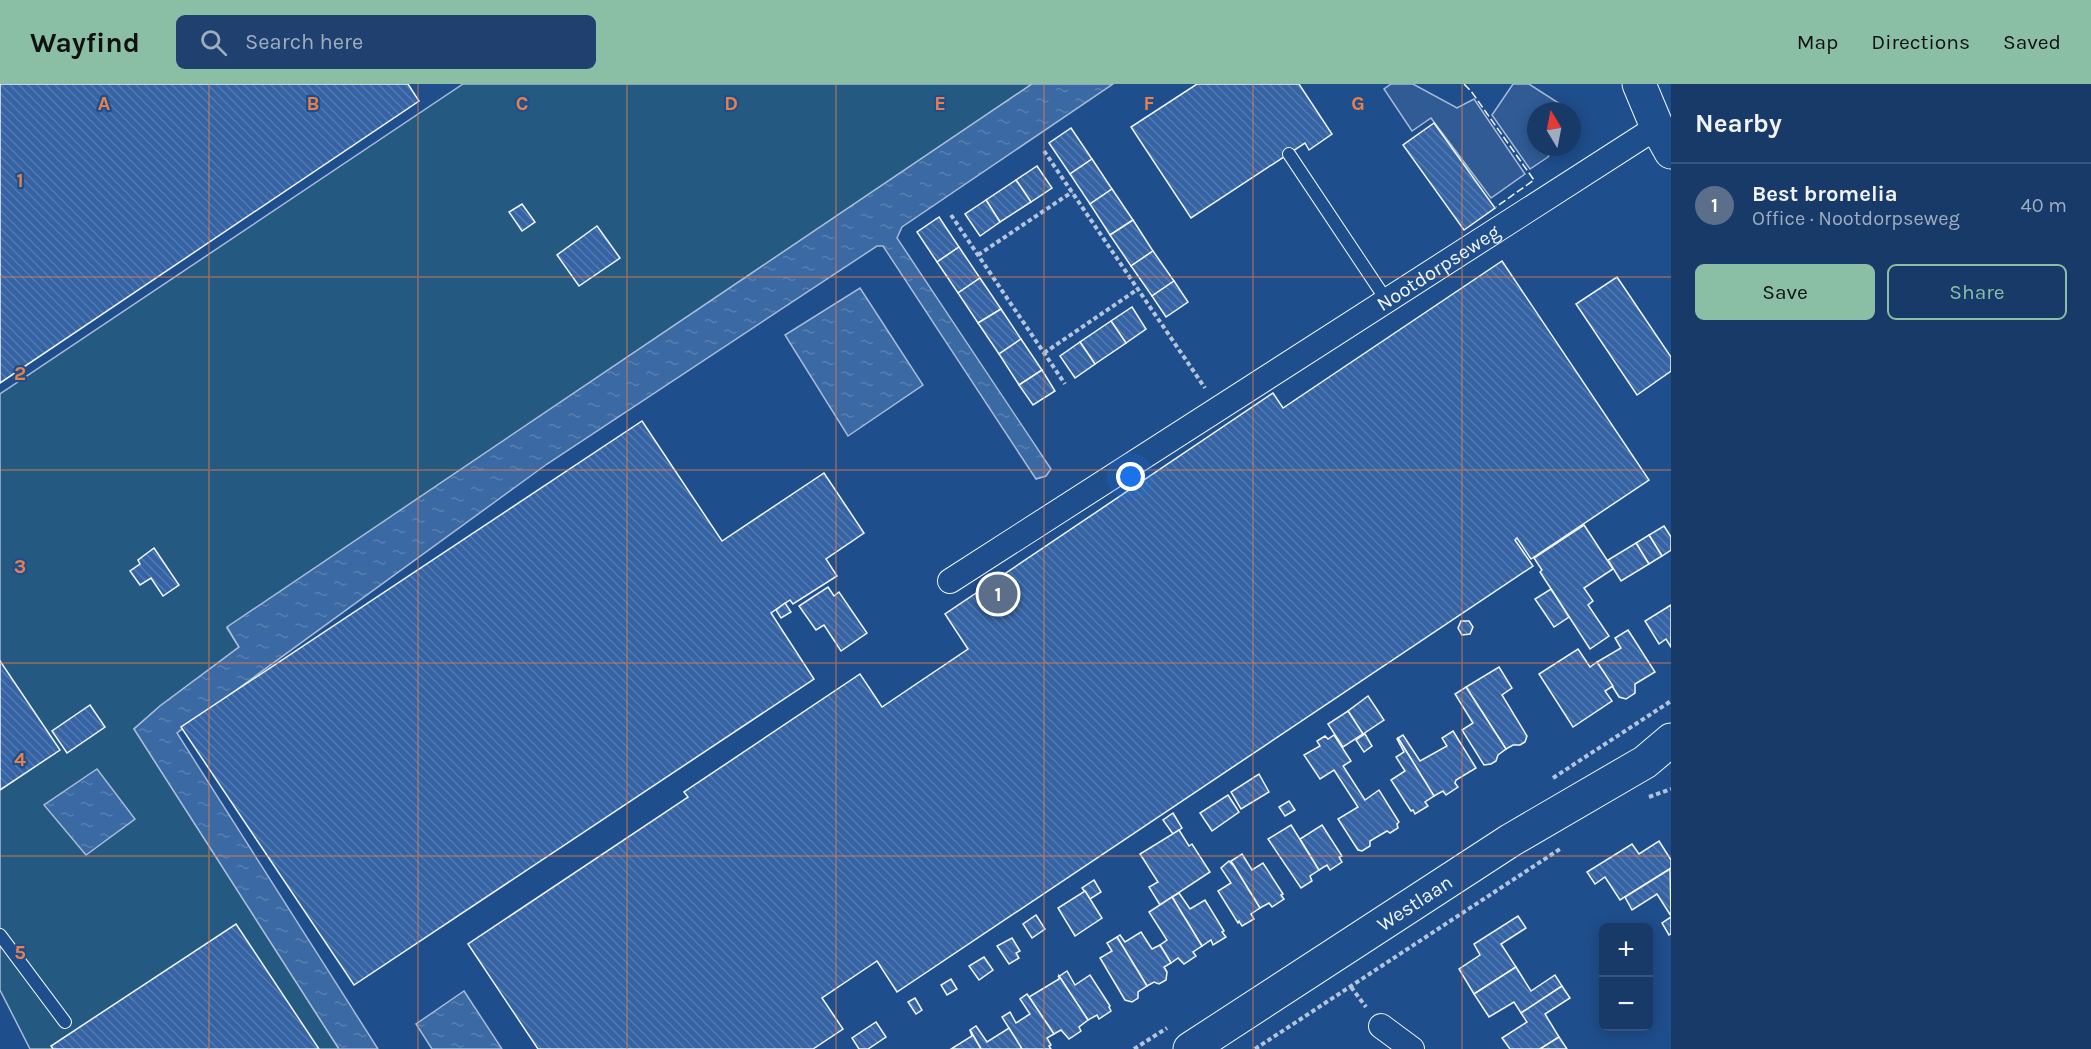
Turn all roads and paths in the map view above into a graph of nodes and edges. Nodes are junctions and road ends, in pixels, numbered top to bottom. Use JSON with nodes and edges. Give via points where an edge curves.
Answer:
{"nodes":[{"id":1,"x":1639,"y":84,"type":"edge"},
{"id":2,"x":1659,"y":84,"type":"edge"},
{"id":3,"x":1667,"y":130,"type":"edge"},
{"id":4,"x":1044,"y":151,"type":"dead end"},
{"id":5,"x":1288,"y":154,"type":"dead end"},
{"id":6,"x":1072,"y":192,"type":"junction"},
{"id":7,"x":951,"y":215,"type":"dead end"},
{"id":8,"x":978,"y":255,"type":"junction"},
{"id":9,"x":1138,"y":289,"type":"junction"},
{"id":10,"x":1387,"y":301,"type":"junction"},
{"id":11,"x":1044,"y":353,"type":"junction"},
{"id":12,"x":1065,"y":384,"type":"dead end"},
{"id":13,"x":1219,"y":408,"type":"junction"},
{"id":14,"x":950,"y":581,"type":"dead end"},
{"id":15,"x":1671,"y":740,"type":"edge"},
{"id":16,"x":1658,"y":759,"type":"edge"},
{"id":17,"x":1671,"y":789,"type":"edge"},
{"id":18,"x":1645,"y":799,"type":"dead end"},
{"id":19,"x":1566,"y":845,"type":"dead end"},
{"id":20,"x":0,"y":935,"type":"edge"},
{"id":21,"x":65,"y":1022,"type":"dead end"},
{"id":22,"x":1381,"y":1026,"type":"dead end"},
{"id":23,"x":1190,"y":1049,"type":"edge"},
{"id":24,"x":1255,"y":1049,"type":"edge"},
{"id":25,"x":1412,"y":1049,"type":"edge"}],
"edges":[{"from":1,"to":3,"type":"main road"},
{"from":2,"to":3,"type":"main road"},
{"from":3,"to":10,"type":"street","name":"Nootdorpseweg"},
{"from":4,"to":6,"type":"path"},
{"from":5,"to":10,"type":"lane"},
{"from":6,"to":8,"type":"path"},
{"from":6,"to":9,"type":"path"},
{"from":7,"to":8,"type":"path"},
{"from":8,"to":11,"type":"path"},
{"from":9,"to":11,"type":"path"},
{"from":9,"to":13,"type":"path"},
{"from":10,"to":13,"type":"street","name":"Nootdorpseweg"},
{"from":11,"to":12,"type":"path"},
{"from":13,"to":14,"type":"street","name":"Nootdorpseweg"},
{"from":15,"to":16,"type":"main road","name":"Westlaan"},
{"from":16,"to":23,"type":"main road","name":"Westlaan","via":[[1512,840]]},
{"from":17,"to":18,"type":"path"},
{"from":19,"to":24,"type":"path","name":"Westlaan"},
{"from":20,"to":21,"type":"lane"},
{"from":22,"to":25,"type":"street"}]}
